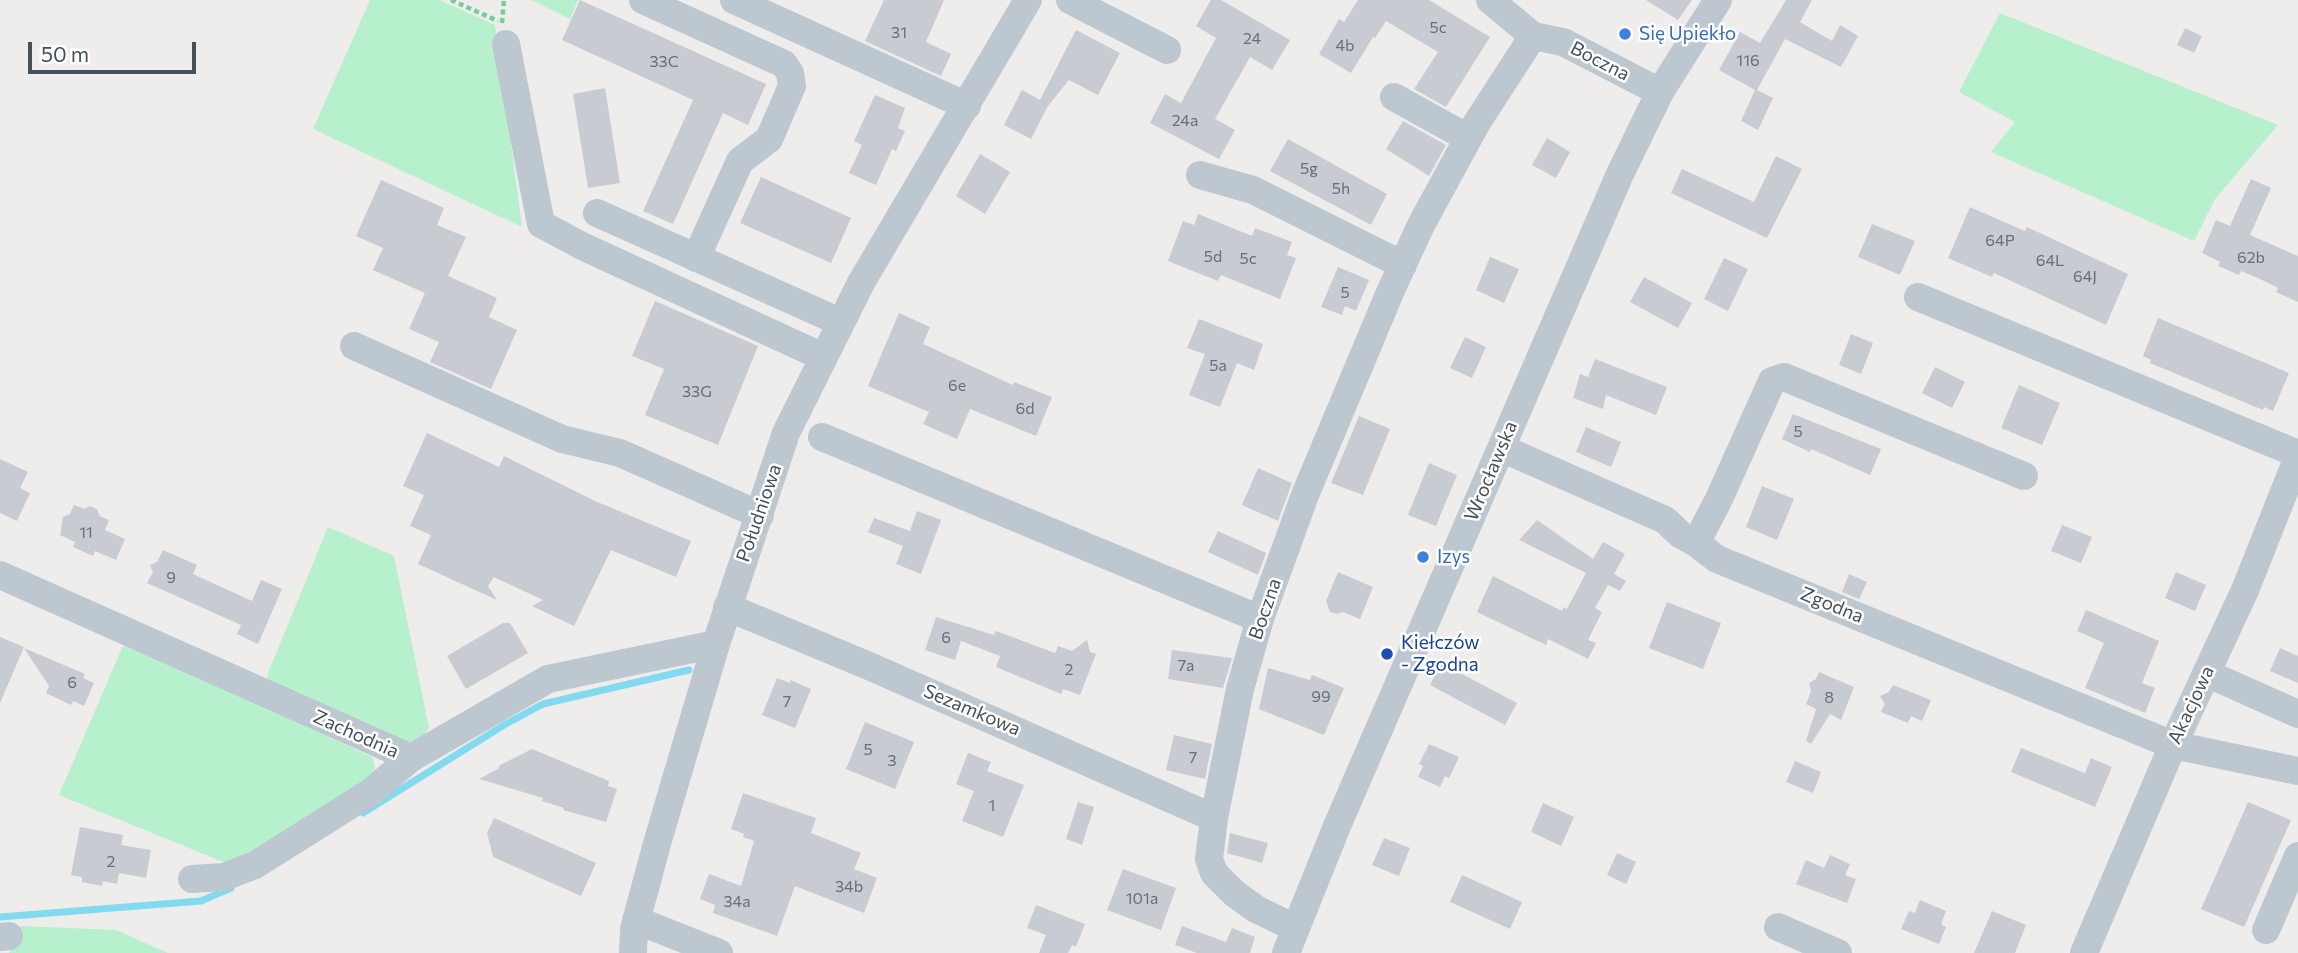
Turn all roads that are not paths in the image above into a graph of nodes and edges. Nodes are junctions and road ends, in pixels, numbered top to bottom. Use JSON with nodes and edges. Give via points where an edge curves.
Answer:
{"nodes":[{"id":1,"x":643,"y":0,"type":"edge"},
{"id":2,"x":734,"y":0,"type":"edge"},
{"id":3,"x":1028,"y":0,"type":"edge"},
{"id":4,"x":1070,"y":0,"type":"edge"},
{"id":5,"x":1490,"y":0,"type":"edge"},
{"id":6,"x":1718,"y":0,"type":"edge"},
{"id":7,"x":504,"y":34,"type":"road end"},
{"id":8,"x":1533,"y":36,"type":"junction"},
{"id":9,"x":1167,"y":50,"type":"dead end"},
{"id":10,"x":1660,"y":92,"type":"junction"},
{"id":11,"x":1394,"y":97,"type":"dead end"},
{"id":12,"x":967,"y":106,"type":"junction"},
{"id":13,"x":1468,"y":138,"type":"junction"},
{"id":14,"x":1200,"y":175,"type":"dead end"},
{"id":15,"x":597,"y":213,"type":"dead end"},
{"id":16,"x":696,"y":258,"type":"junction"},
{"id":17,"x":1403,"y":265,"type":"junction"},
{"id":18,"x":1918,"y":297,"type":"dead end"},
{"id":19,"x":840,"y":322,"type":"junction"},
{"id":20,"x":355,"y":346,"type":"dead end"},
{"id":21,"x":822,"y":357,"type":"junction"},
{"id":22,"x":822,"y":438,"type":"dead end"},
{"id":23,"x":1501,"y":448,"type":"junction"},
{"id":24,"x":2298,"y":456,"type":"edge"},
{"id":25,"x":2024,"y":477,"type":"dead end"},
{"id":26,"x":760,"y":515,"type":"junction"},
{"id":27,"x":2286,"y":523,"type":"edge"},
{"id":28,"x":1696,"y":543,"type":"junction"},
{"id":29,"x":0,"y":576,"type":"edge"},
{"id":30,"x":727,"y":607,"type":"junction"},
{"id":31,"x":1260,"y":619,"type":"junction"},
{"id":32,"x":716,"y":644,"type":"junction"},
{"id":33,"x":2206,"y":673,"type":"junction"},
{"id":34,"x":2298,"y":714,"type":"edge"},
{"id":35,"x":2173,"y":745,"type":"junction"},
{"id":36,"x":411,"y":758,"type":"junction"},
{"id":37,"x":2298,"y":771,"type":"edge"},
{"id":38,"x":1214,"y":818,"type":"junction"},
{"id":39,"x":2298,"y":856,"type":"edge"},
{"id":40,"x":192,"y":879,"type":"dead end"},
{"id":41,"x":636,"y":920,"type":"junction"},
{"id":42,"x":1778,"y":927,"type":"dead end"},
{"id":43,"x":2266,"y":930,"type":"dead end"},
{"id":44,"x":1290,"y":941,"type":"edge"},
{"id":45,"x":634,"y":953,"type":"edge"},
{"id":46,"x":719,"y":953,"type":"edge"},
{"id":47,"x":1838,"y":953,"type":"edge"},
{"id":48,"x":2084,"y":953,"type":"edge"}],
"edges":[{"from":1,"to":16,"type":"street","via":[[784,64],[790,73],[792,86],[769,139],[740,161]]},
{"from":2,"to":12,"type":"street"},
{"from":3,"to":12,"type":"street","name":"Południowa"},
{"from":4,"to":9,"type":"street"},
{"from":5,"to":8,"type":"street"},
{"from":6,"to":10,"type":"street","name":"Wrocławska"},
{"from":7,"to":21,"type":"street","via":[[541,224]]},
{"from":8,"to":10,"type":"street","name":"Boczna","via":[[1563,42]]},
{"from":8,"to":13,"type":"street","name":"Boczna"},
{"from":10,"to":23,"type":"street","name":"Wrocławska"},
{"from":11,"to":13,"type":"street"},
{"from":12,"to":19,"type":"street","name":"Południowa"},
{"from":13,"to":17,"type":"street","name":"Boczna"},
{"from":14,"to":17,"type":"street","via":[[1253,190]]},
{"from":15,"to":16,"type":"street"},
{"from":16,"to":19,"type":"street"},
{"from":17,"to":31,"type":"street","name":"Boczna","via":[[1305,495]]},
{"from":18,"to":24,"type":"street"},
{"from":19,"to":21,"type":"street","name":"Południowa"},
{"from":20,"to":26,"type":"street","via":[[562,439],[620,453]]},
{"from":21,"to":26,"type":"street","name":"Południowa","via":[[786,433]]},
{"from":22,"to":31,"type":"street"},
{"from":23,"to":28,"type":"street","name":"Zgodna","via":[[1665,520]]},
{"from":23,"to":44,"type":"street","name":"Wrocławska"},
{"from":24,"to":27,"type":"street","name":"Akacjowa"},
{"from":25,"to":28,"type":"street","via":[[1784,377],[1772,381]]},
{"from":26,"to":30,"type":"street","name":"Południowa"},
{"from":27,"to":33,"type":"street","name":"Akacjowa"},
{"from":28,"to":35,"type":"street","name":"Zgodna","via":[[1717,559]]},
{"from":29,"to":36,"type":"street","name":"Zachodnia"},
{"from":30,"to":32,"type":"street","name":"Południowa"},
{"from":30,"to":38,"type":"street","name":"Sezamkowa"},
{"from":31,"to":38,"type":"street","name":"Boczna","via":[[1240,689]]},
{"from":32,"to":36,"type":"street","name":"Zachodnia","via":[[548,679]]},
{"from":32,"to":41,"type":"street","name":"Południowa"},
{"from":33,"to":34,"type":"street"},
{"from":33,"to":35,"type":"street","name":"Akacjowa"},
{"from":35,"to":37,"type":"street","name":"Zgodna"},
{"from":35,"to":48,"type":"street","name":"Akacjowa"},
{"from":36,"to":40,"type":"street","via":[[371,792],[255,865],[224,877]]},
{"from":38,"to":44,"type":"street","name":"Boczna","via":[[1209,859],[1214,873]]},
{"from":39,"to":43,"type":"street"},
{"from":41,"to":45,"type":"street","name":"Południowa"},
{"from":41,"to":46,"type":"street"},
{"from":42,"to":47,"type":"street"}]}
